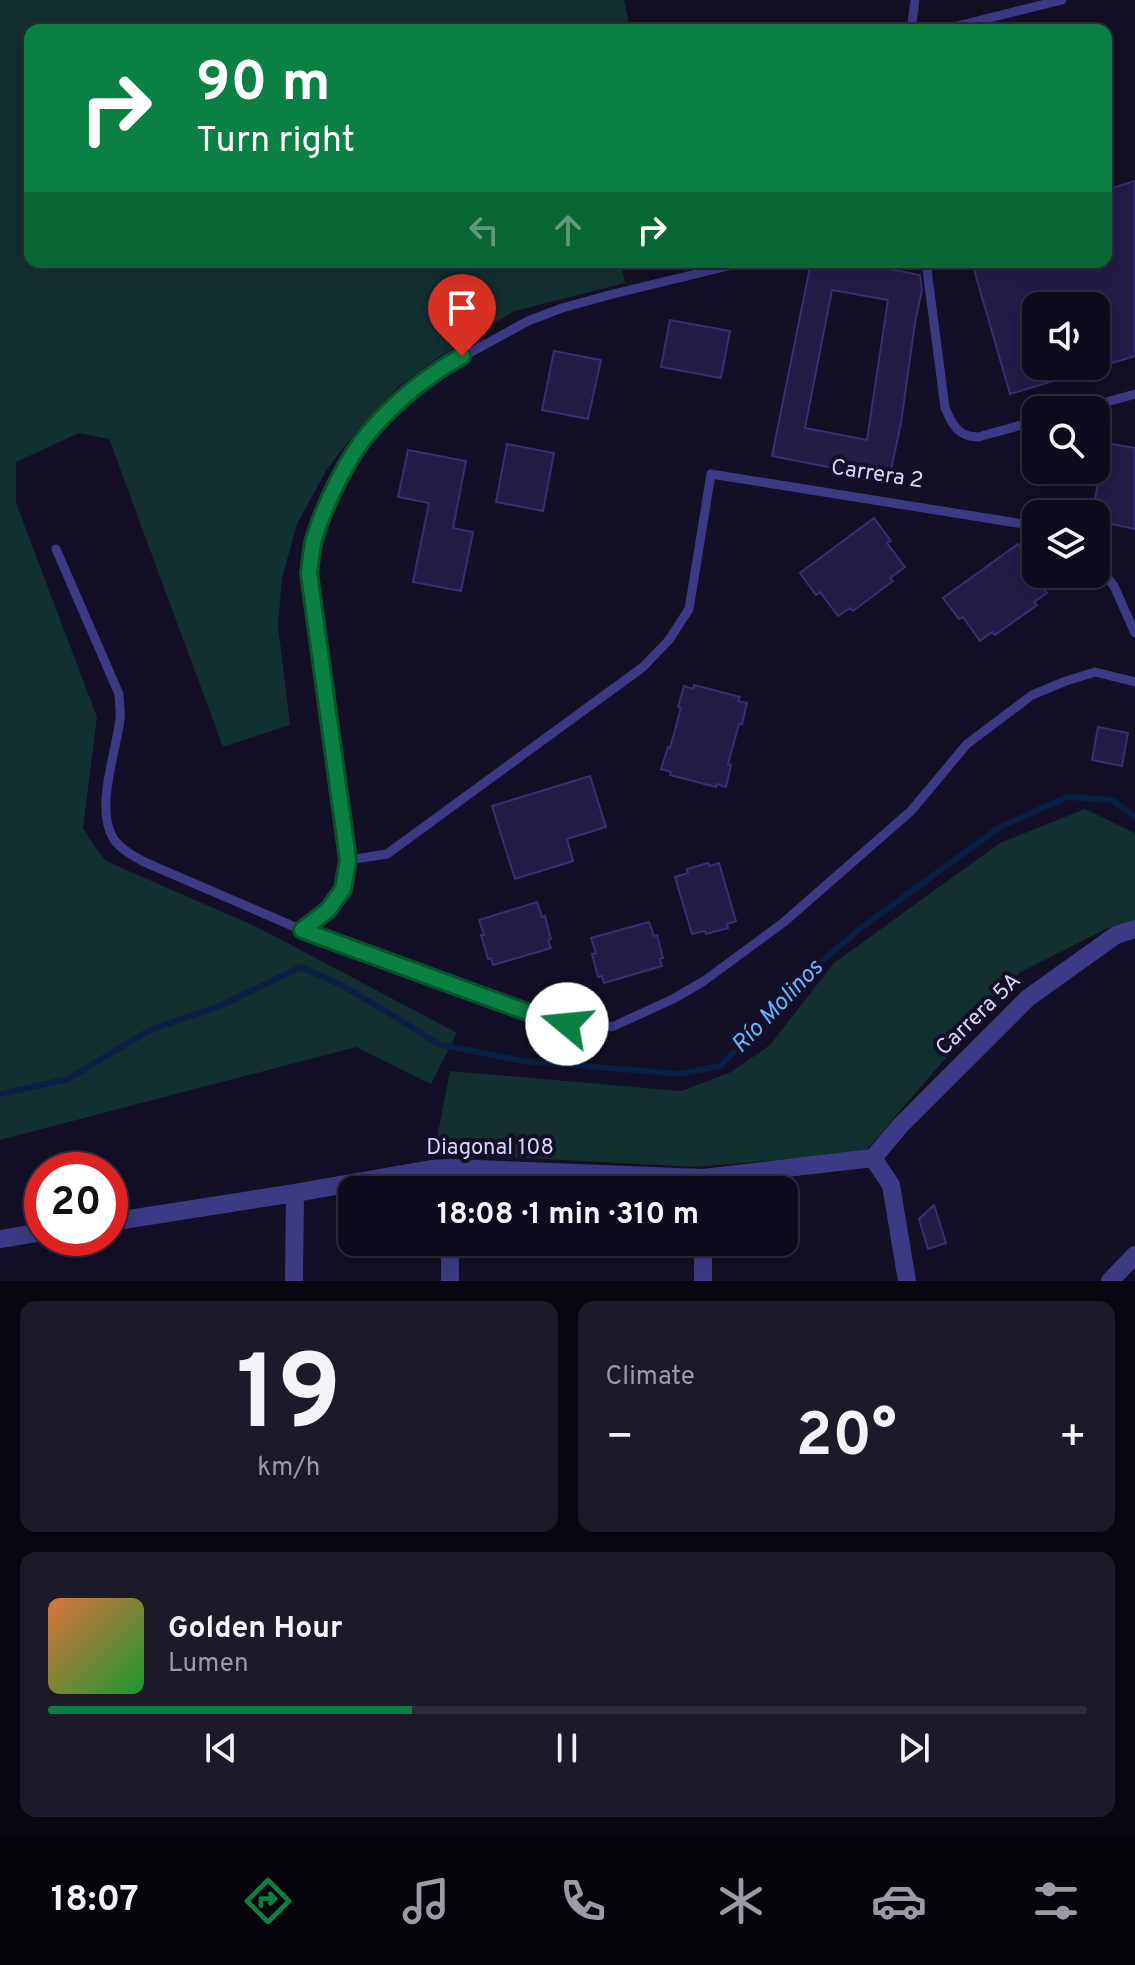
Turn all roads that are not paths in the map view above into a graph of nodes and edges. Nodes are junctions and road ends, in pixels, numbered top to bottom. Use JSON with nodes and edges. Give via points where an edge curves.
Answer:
{"nodes":[{"id":1,"x":915,"y":0,"type":"edge"},
{"id":2,"x":1062,"y":0,"type":"edge"},
{"id":3,"x":912,"y":24,"type":"edge"},
{"id":4,"x":965,"y":24,"type":"edge"},
{"id":5,"x":720,"y":268,"type":"edge"},
{"id":6,"x":927,"y":268,"type":"edge"},
{"id":7,"x":1135,"y":394,"type":"edge"},
{"id":8,"x":1110,"y":401,"type":"edge"},
{"id":9,"x":1022,"y":425,"type":"edge"},
{"id":10,"x":1022,"y":524,"type":"edge"},
{"id":11,"x":56,"y":549,"type":"dead end"},
{"id":12,"x":1110,"y":581,"type":"edge"},
{"id":13,"x":1135,"y":633,"type":"edge"},
{"id":14,"x":1135,"y":682,"type":"edge"},
{"id":15,"x":348,"y":860,"type":"junction"},
{"id":16,"x":1135,"y":929,"type":"edge"},
{"id":17,"x":302,"y":930,"type":"junction"},
{"id":18,"x":873,"y":1158,"type":"junction"},
{"id":19,"x":452,"y":1168,"type":"junction"},
{"id":20,"x":452,"y":1176,"type":"edge"},
{"id":21,"x":578,"y":1176,"type":"edge"},
{"id":22,"x":755,"y":1176,"type":"edge"},
{"id":23,"x":295,"y":1193,"type":"junction"},
{"id":24,"x":128,"y":1219,"type":"edge"},
{"id":25,"x":24,"y":1235,"type":"edge"},
{"id":26,"x":0,"y":1239,"type":"edge"},
{"id":27,"x":1135,"y":1255,"type":"edge"},
{"id":28,"x":450,"y":1256,"type":"edge"},
{"id":29,"x":703,"y":1256,"type":"edge"},
{"id":30,"x":294,"y":1281,"type":"edge"},
{"id":31,"x":450,"y":1281,"type":"edge"},
{"id":32,"x":703,"y":1281,"type":"edge"},
{"id":33,"x":907,"y":1281,"type":"edge"},
{"id":34,"x":1110,"y":1281,"type":"edge"}],
"edges":[{"from":1,"to":3,"type":"lane"},
{"from":2,"to":4,"type":"lane"},
{"from":5,"to":15,"type":"lane","via":[[528,321],[440,369],[401,399],[368,432],[347,465],[314,539],[309,573]]},
{"from":6,"to":9,"type":"lane","via":[[945,408],[952,424],[969,437]]},
{"from":7,"to":8,"type":"lane"},
{"from":10,"to":15,"type":"lane","name":"Carrera 2","via":[[711,474],[689,609],[669,640],[643,667],[387,854]]},
{"from":11,"to":17,"type":"lane","via":[[119,694],[105,816],[114,840],[142,861]]},
{"from":12,"to":13,"type":"lane"},
{"from":14,"to":17,"type":"lane","via":[[1095,672],[1032,695],[967,744],[911,811],[784,922],[704,981],[614,1026],[589,1029],[546,1019]]},
{"from":15,"to":17,"type":"lane","via":[[343,889],[328,910]]},
{"from":16,"to":18,"type":"street","name":"Carrera 5A","via":[[1116,935],[1028,998]]},
{"from":18,"to":22,"type":"street","name":"Diagonal 108"},
{"from":18,"to":33,"type":"street","via":[[891,1185]]},
{"from":19,"to":20,"type":"street"},
{"from":19,"to":21,"type":"street","name":"Diagonal 108"},
{"from":19,"to":23,"type":"street","name":"Diagonal 108"},
{"from":23,"to":24,"type":"street","name":"Diagonal 108"},
{"from":23,"to":30,"type":"street"},
{"from":25,"to":26,"type":"street"},
{"from":27,"to":34,"type":"street"},
{"from":28,"to":31,"type":"street"},
{"from":29,"to":32,"type":"street"}]}
